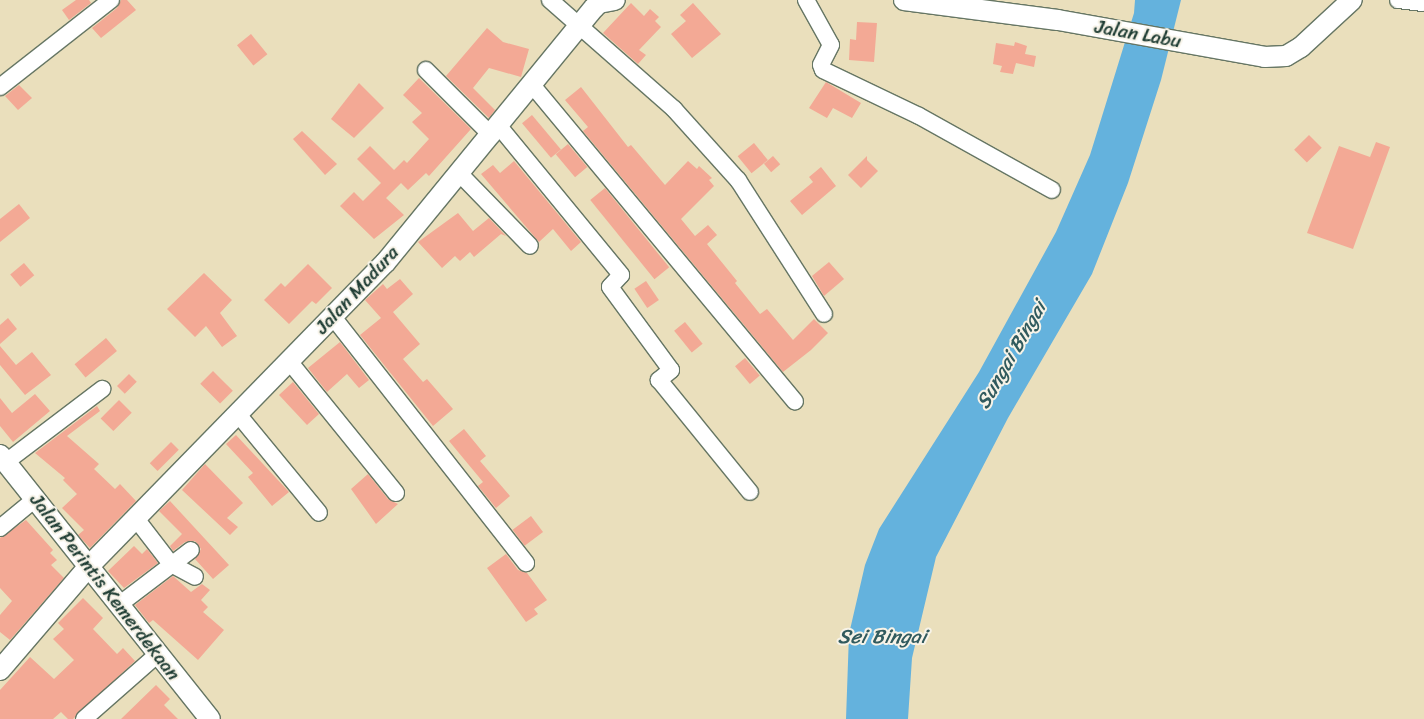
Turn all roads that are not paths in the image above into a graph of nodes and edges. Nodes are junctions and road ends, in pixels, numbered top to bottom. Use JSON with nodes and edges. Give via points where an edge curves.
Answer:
{"nodes":[{"id":1,"x":111,"y":0,"type":"edge"},
{"id":2,"x":550,"y":0,"type":"edge"},
{"id":3,"x":615,"y":0,"type":"edge"},
{"id":4,"x":806,"y":0,"type":"edge"},
{"id":5,"x":904,"y":0,"type":"edge"},
{"id":6,"x":1352,"y":0,"type":"edge"},
{"id":7,"x":1402,"y":0,"type":"edge"},
{"id":8,"x":1424,"y":3,"type":"edge"},
{"id":9,"x":580,"y":28,"type":"junction"},
{"id":10,"x":426,"y":70,"type":"dead end"},
{"id":11,"x":533,"y":86,"type":"junction"},
{"id":12,"x":0,"y":87,"type":"edge"},
{"id":13,"x":495,"y":131,"type":"junction"},
{"id":14,"x":460,"y":174,"type":"junction"},
{"id":15,"x":1052,"y":190,"type":"dead end"},
{"id":16,"x":530,"y":246,"type":"dead end"},
{"id":17,"x":824,"y":314,"type":"dead end"},
{"id":18,"x":333,"y":317,"type":"junction"},
{"id":19,"x":288,"y":361,"type":"junction"},
{"id":20,"x":102,"y":389,"type":"dead end"},
{"id":21,"x":795,"y":402,"type":"dead end"},
{"id":22,"x":237,"y":413,"type":"junction"},
{"id":23,"x":3,"y":458,"type":"edge"},
{"id":24,"x":750,"y":492,"type":"dead end"},
{"id":25,"x":396,"y":493,"type":"dead end"},
{"id":26,"x":35,"y":499,"type":"junction"},
{"id":27,"x":318,"y":513,"type":"dead end"},
{"id":28,"x":137,"y":520,"type":"junction"},
{"id":29,"x":0,"y":528,"type":"edge"},
{"id":30,"x":191,"y":550,"type":"dead end"},
{"id":31,"x":526,"y":563,"type":"dead end"},
{"id":32,"x":171,"y":564,"type":"junction"},
{"id":33,"x":89,"y":566,"type":"junction"},
{"id":34,"x":195,"y":577,"type":"dead end"},
{"id":35,"x":120,"y":604,"type":"junction"},
{"id":36,"x":158,"y":654,"type":"junction"},
{"id":37,"x":0,"y":670,"type":"edge"},
{"id":38,"x":84,"y":719,"type":"edge"},
{"id":39,"x":210,"y":719,"type":"edge"}],
"edges":[{"from":1,"to":12,"type":"street"},
{"from":2,"to":9,"type":"street"},
{"from":3,"to":9,"type":"street","via":[[599,3]]},
{"from":4,"to":15,"type":"street","via":[[831,44],[821,65],[822,70],[919,116]]},
{"from":5,"to":6,"type":"street","name":"Jalan Labu","via":[[1058,20],[1265,58],[1286,56],[1319,33]]},
{"from":7,"to":8,"type":"street"},
{"from":9,"to":11,"type":"street","name":"Jalan Madura"},
{"from":9,"to":17,"type":"street","via":[[674,110],[738,180]]},
{"from":10,"to":13,"type":"street"},
{"from":11,"to":13,"type":"street","name":"Jalan Madura"},
{"from":11,"to":21,"type":"street"},
{"from":13,"to":14,"type":"street","name":"Jalan Madura"},
{"from":13,"to":24,"type":"street","via":[[621,275],[610,288],[671,370],[659,380]]},
{"from":14,"to":16,"type":"street"},
{"from":14,"to":18,"type":"street","name":"Jalan Madura","via":[[385,263]]},
{"from":18,"to":19,"type":"street","name":"Jalan Madura"},
{"from":18,"to":31,"type":"street"},
{"from":19,"to":22,"type":"street","name":"Jalan Madura"},
{"from":19,"to":25,"type":"street"},
{"from":20,"to":23,"type":"street"},
{"from":22,"to":27,"type":"street"},
{"from":22,"to":28,"type":"street","name":"Jalan Madura"},
{"from":23,"to":26,"type":"street","name":"Jalan Perintis Kemerdekaan"},
{"from":26,"to":29,"type":"street"},
{"from":26,"to":33,"type":"street","name":"Jalan Perintis Kemerdekaan"},
{"from":28,"to":32,"type":"street"},
{"from":28,"to":33,"type":"street","name":"Jalan Madura"},
{"from":30,"to":32,"type":"street"},
{"from":32,"to":34,"type":"street"},
{"from":32,"to":35,"type":"street"},
{"from":33,"to":35,"type":"street","name":"Jalan Perintis Kemerdekaan"},
{"from":33,"to":37,"type":"street","name":"Jalan Madura"},
{"from":35,"to":36,"type":"street","name":"Jalan Perintis Kemerdekaan"},
{"from":36,"to":38,"type":"street"},
{"from":36,"to":39,"type":"street","name":"Jalan Perintis Kemerdekaan"}]}
